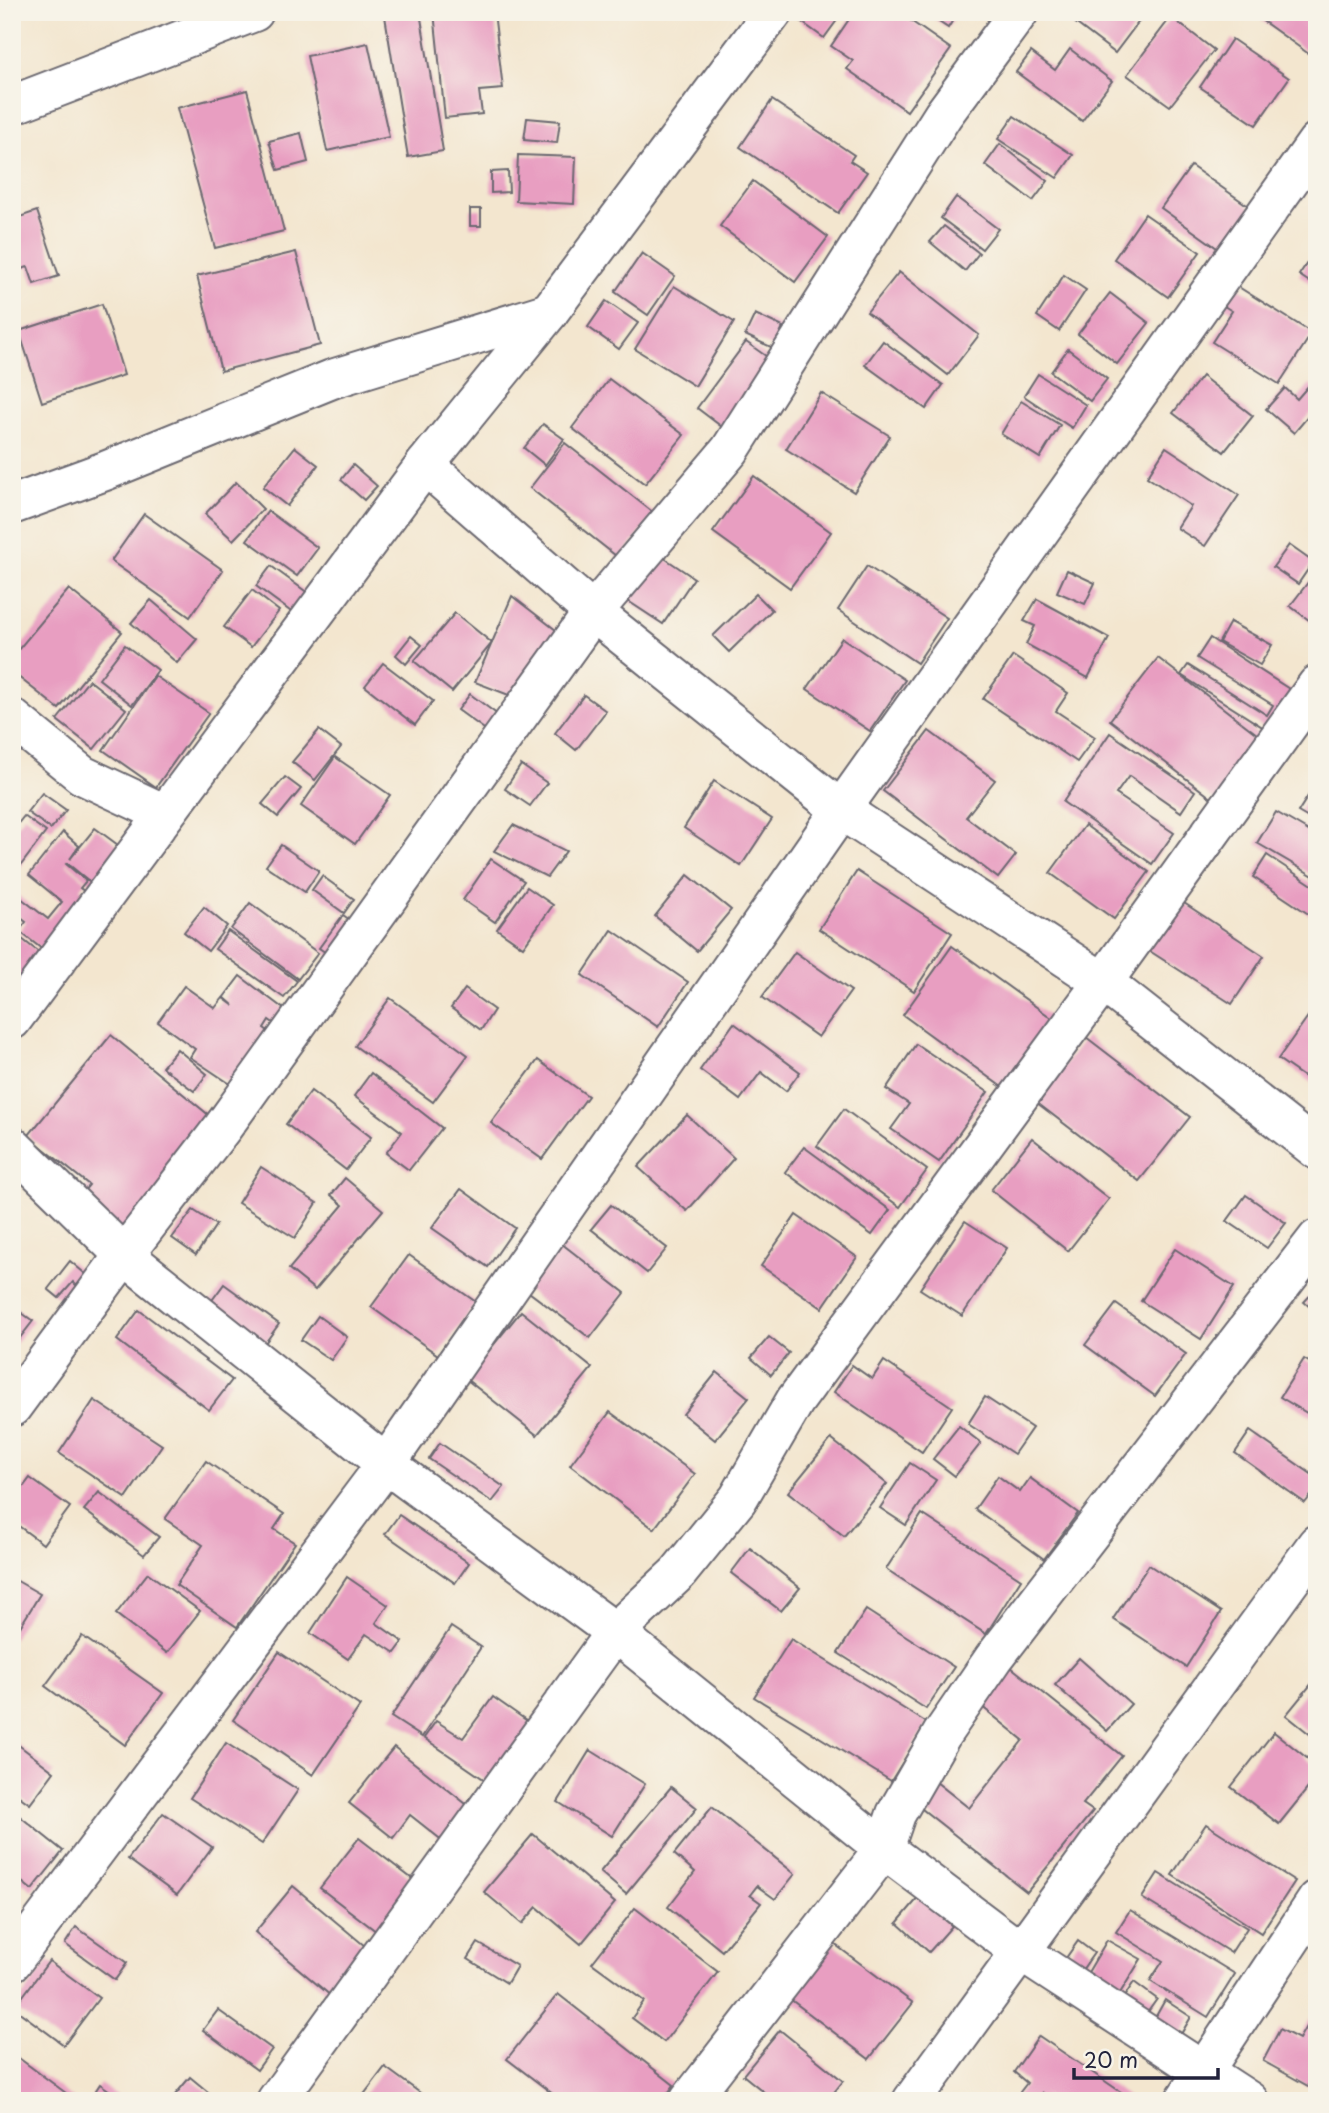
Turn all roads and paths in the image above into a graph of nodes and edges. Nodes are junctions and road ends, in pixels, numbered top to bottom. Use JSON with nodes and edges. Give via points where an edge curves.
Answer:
{"nodes":[{"id":1,"x":254,"y":12,"type":"edge"},
{"id":2,"x":773,"y":12,"type":"edge"},
{"id":3,"x":1019,"y":12,"type":"edge"},
{"id":4,"x":12,"y":105,"type":"edge"},
{"id":5,"x":1317,"y":142,"type":"edge"},
{"id":6,"x":549,"y":312,"type":"junction"},
{"id":7,"x":425,"y":466,"type":"junction"},
{"id":8,"x":12,"y":505,"type":"edge"},
{"id":9,"x":593,"y":612,"type":"junction"},
{"id":10,"x":1317,"y":685,"type":"edge"},
{"id":11,"x":12,"y":718,"type":"edge"},
{"id":12,"x":841,"y":810,"type":"junction"},
{"id":13,"x":165,"y":814,"type":"junction"},
{"id":14,"x":1103,"y":982,"type":"junction"},
{"id":15,"x":12,"y":1020,"type":"edge"},
{"id":16,"x":12,"y":1146,"type":"edge"},
{"id":17,"x":1317,"y":1150,"type":"edge"},
{"id":18,"x":1317,"y":1239,"type":"edge"},
{"id":19,"x":124,"y":1255,"type":"junction"},
{"id":20,"x":12,"y":1407,"type":"edge"},
{"id":21,"x":387,"y":1464,"type":"junction"},
{"id":22,"x":1317,"y":1544,"type":"edge"},
{"id":23,"x":615,"y":1632,"type":"junction"},
{"id":24,"x":884,"y":1849,"type":"junction"},
{"id":25,"x":1317,"y":1900,"type":"edge"},
{"id":26,"x":1021,"y":1952,"type":"junction"},
{"id":27,"x":12,"y":1962,"type":"edge"},
{"id":28,"x":1194,"y":2086,"type":"edge"},
{"id":29,"x":276,"y":2101,"type":"edge"},
{"id":30,"x":689,"y":2101,"type":"edge"},
{"id":31,"x":912,"y":2101,"type":"edge"},
{"id":32,"x":1248,"y":2101,"type":"edge"}],
"edges":[{"from":1,"to":4,"type":"street"},
{"from":2,"to":6,"type":"street"},
{"from":3,"to":9,"type":"street","via":[[943,115],[730,450]]},
{"from":5,"to":12,"type":"street"},
{"from":6,"to":7,"type":"street"},
{"from":6,"to":8,"type":"street","via":[[332,379]]},
{"from":7,"to":9,"type":"street"},
{"from":7,"to":13,"type":"street"},
{"from":9,"to":12,"type":"street"},
{"from":9,"to":19,"type":"street","via":[[223,1127]]},
{"from":10,"to":14,"type":"street"},
{"from":11,"to":13,"type":"street","via":[[82,775]]},
{"from":12,"to":14,"type":"street"},
{"from":12,"to":21,"type":"street"},
{"from":13,"to":15,"type":"street"},
{"from":14,"to":17,"type":"street"},
{"from":14,"to":23,"type":"street","via":[[795,1401],[738,1499],[678,1573]]},
{"from":16,"to":19,"type":"street"},
{"from":18,"to":24,"type":"street","via":[[994,1658],[902,1803]]},
{"from":19,"to":20,"type":"street"},
{"from":19,"to":21,"type":"street"},
{"from":21,"to":23,"type":"street"},
{"from":21,"to":27,"type":"street"},
{"from":22,"to":26,"type":"street"},
{"from":23,"to":24,"type":"street"},
{"from":23,"to":29,"type":"street"},
{"from":24,"to":26,"type":"street"},
{"from":24,"to":30,"type":"street"},
{"from":25,"to":28,"type":"street"},
{"from":26,"to":28,"type":"street"},
{"from":26,"to":31,"type":"street"},
{"from":28,"to":32,"type":"street"}]}
